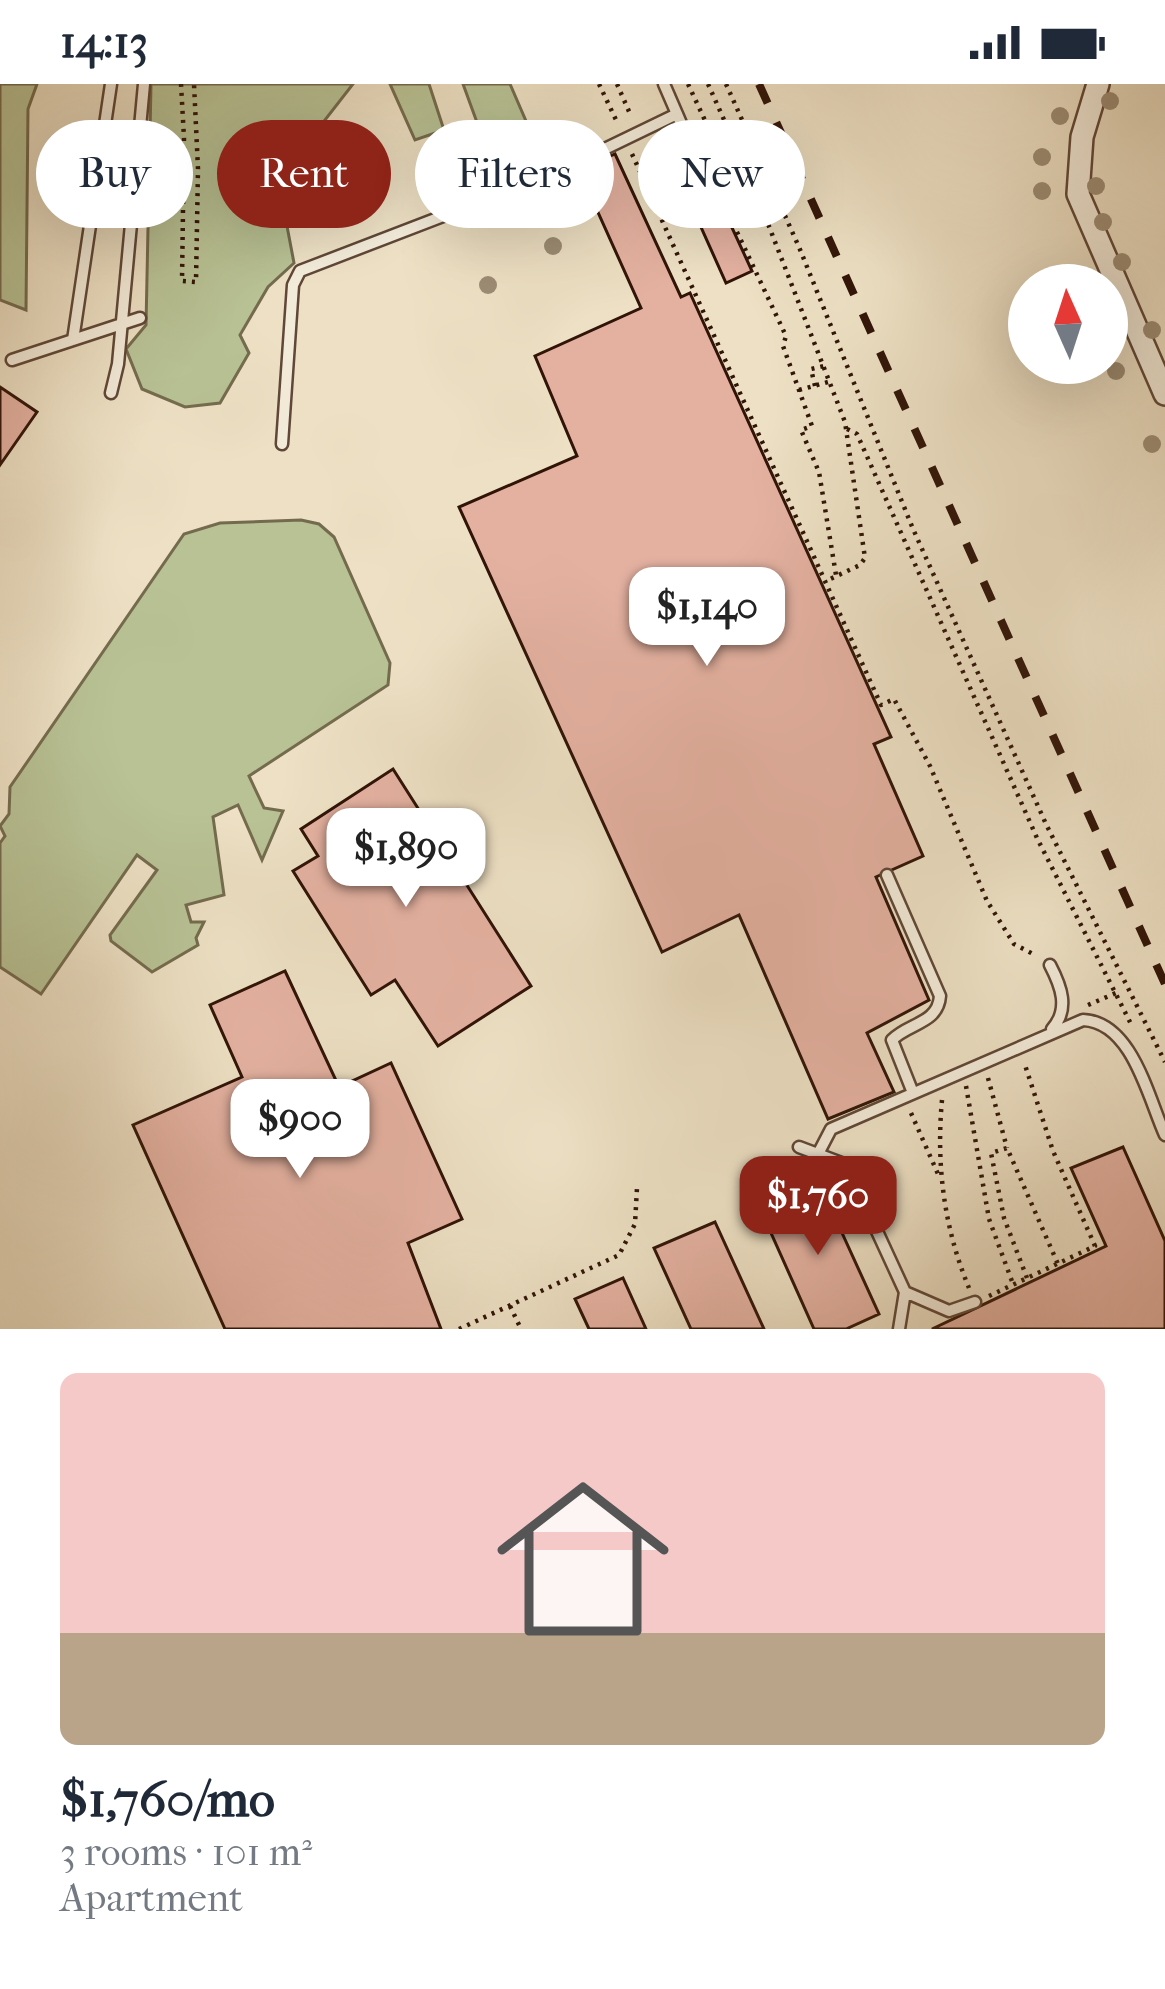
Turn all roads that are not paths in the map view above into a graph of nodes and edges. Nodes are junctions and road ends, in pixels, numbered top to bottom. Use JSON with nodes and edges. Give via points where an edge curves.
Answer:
{"nodes":[{"id":1,"x":111,"y":84,"type":"edge"},
{"id":2,"x":144,"y":84,"type":"edge"},
{"id":3,"x":664,"y":84,"type":"edge"},
{"id":4,"x":1098,"y":84,"type":"edge"},
{"id":5,"x":677,"y":114,"type":"junction"},
{"id":6,"x":680,"y":120,"type":"edge"},
{"id":7,"x":140,"y":318,"type":"dead end"},
{"id":8,"x":122,"y":324,"type":"junction"},
{"id":9,"x":73,"y":340,"type":"junction"},
{"id":10,"x":12,"y":360,"type":"dead end"},
{"id":11,"x":112,"y":393,"type":"dead end"},
{"id":12,"x":1165,"y":394,"type":"edge"},
{"id":13,"x":282,"y":444,"type":"dead end"},
{"id":14,"x":887,"y":874,"type":"dead end"},
{"id":15,"x":1045,"y":961,"type":"road end"},
{"id":16,"x":1050,"y":1032,"type":"junction"},
{"id":17,"x":908,"y":1095,"type":"junction"},
{"id":18,"x":1165,"y":1135,"type":"edge"},
{"id":19,"x":799,"y":1147,"type":"dead end"},
{"id":20,"x":818,"y":1154,"type":"junction"},
{"id":21,"x":905,"y":1292,"type":"junction"},
{"id":22,"x":975,"y":1302,"type":"road end"},
{"id":23,"x":899,"y":1329,"type":"edge"}],
"edges":[{"from":1,"to":9,"type":"lane"},
{"from":2,"to":8,"type":"lane"},
{"from":3,"to":5,"type":"lane"},
{"from":4,"to":12,"type":"street","via":[[1082,137],[1078,194]]},
{"from":5,"to":6,"type":"lane"},
{"from":5,"to":13,"type":"lane","via":[[555,173],[300,272]]},
{"from":7,"to":8,"type":"lane"},
{"from":8,"to":9,"type":"lane"},
{"from":8,"to":11,"type":"lane"},
{"from":9,"to":10,"type":"lane"},
{"from":14,"to":17,"type":"lane","via":[[940,996],[932,1017],[892,1040]]},
{"from":15,"to":16,"type":"lane","via":[[1061,989],[1060,1018]]},
{"from":16,"to":17,"type":"lane"},
{"from":16,"to":18,"type":"lane","via":[[1088,1020],[1114,1031]]},
{"from":17,"to":20,"type":"lane","via":[[831,1129]]},
{"from":19,"to":20,"type":"lane"},
{"from":20,"to":21,"type":"lane","via":[[844,1164]]},
{"from":21,"to":22,"type":"lane","via":[[949,1311]]},
{"from":21,"to":23,"type":"lane"}]}
